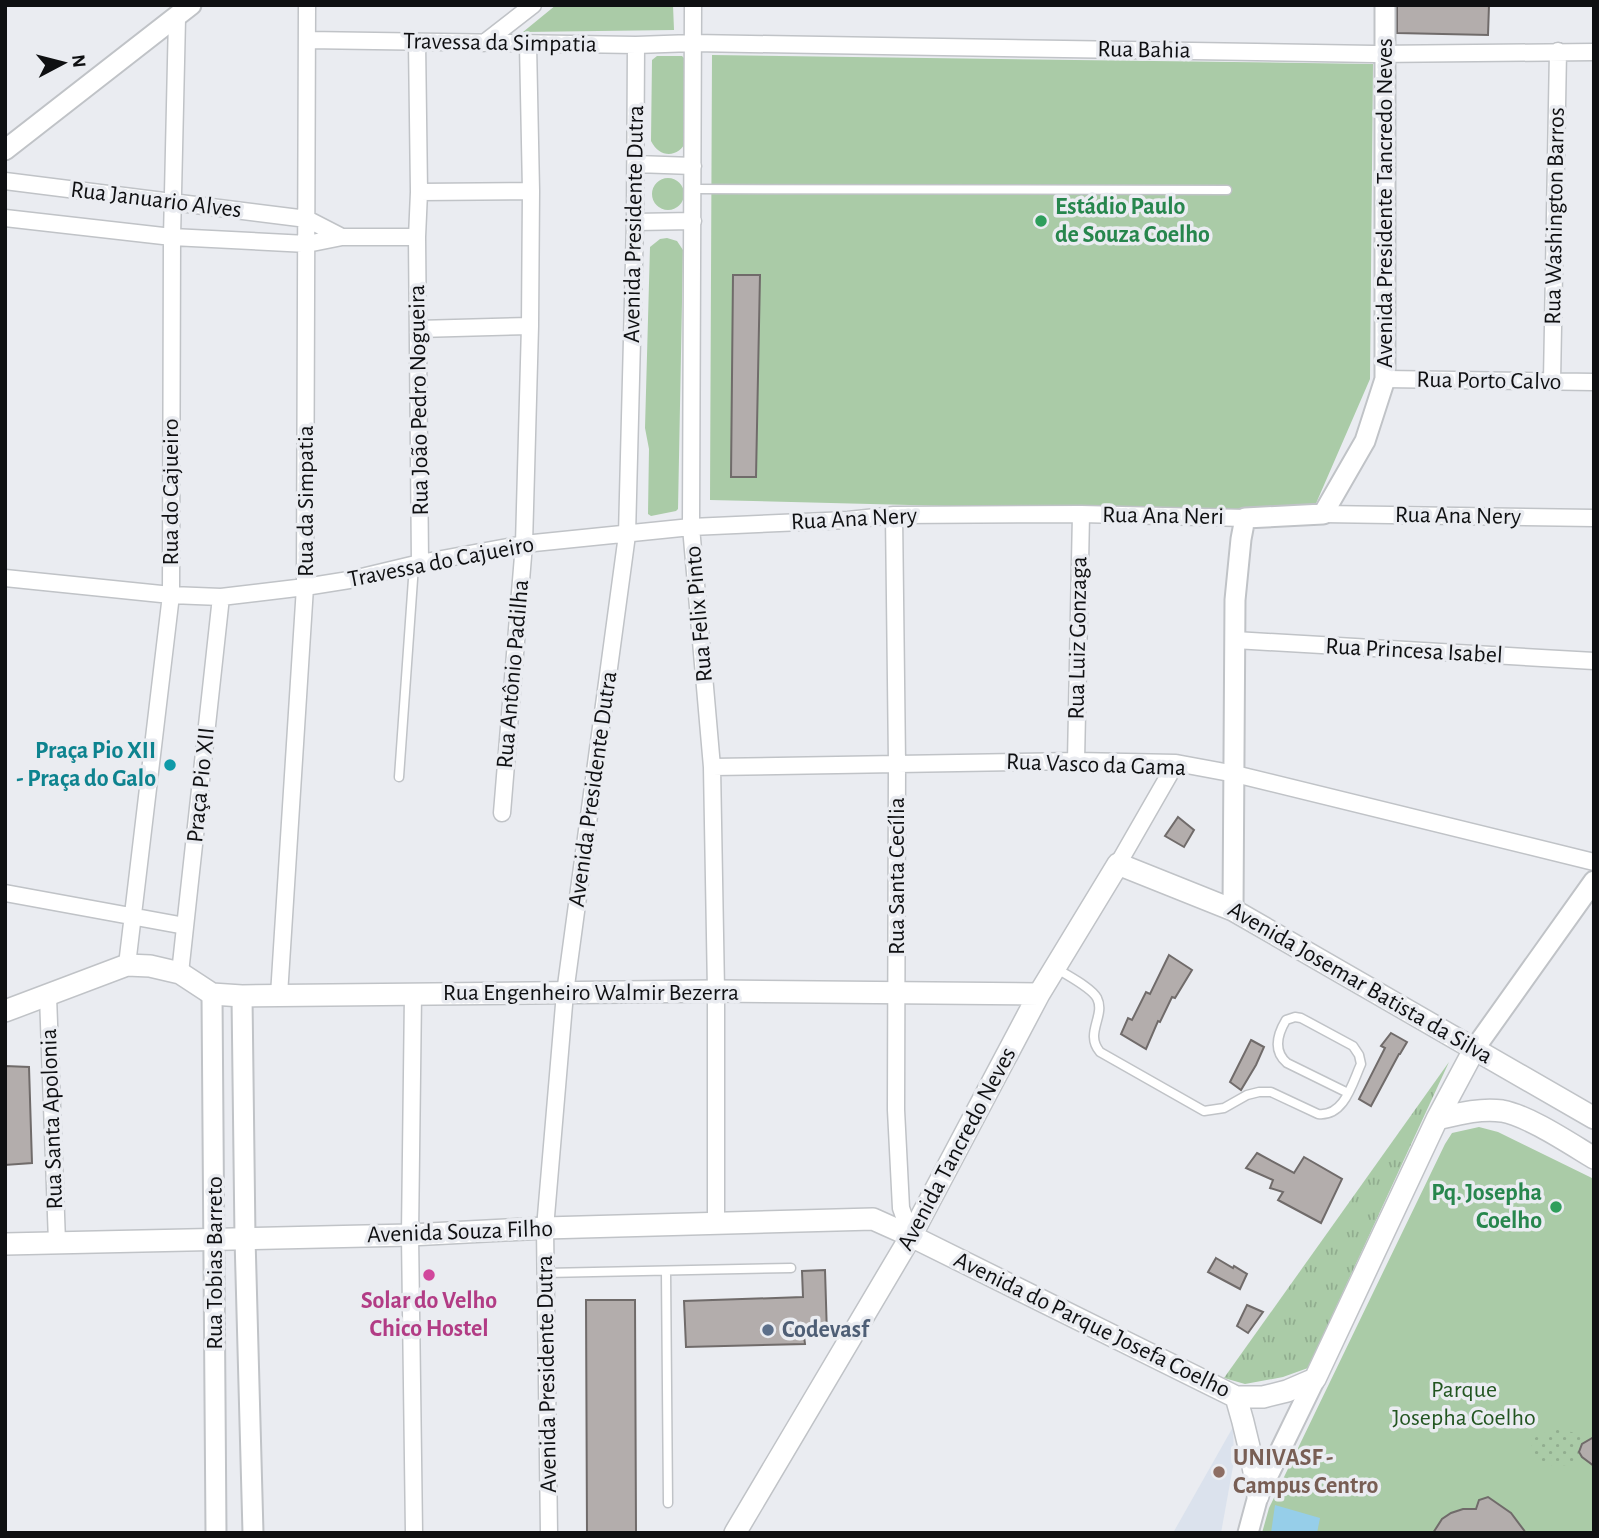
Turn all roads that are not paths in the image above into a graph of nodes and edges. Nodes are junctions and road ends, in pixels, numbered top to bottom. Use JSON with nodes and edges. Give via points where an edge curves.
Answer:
{"nodes":[{"id":1,"x":307,"y":5,"type":"edge"},
{"id":2,"x":533,"y":5,"type":"edge"},
{"id":3,"x":693,"y":5,"type":"edge"},
{"id":4,"x":1385,"y":5,"type":"edge"},
{"id":5,"x":184,"y":11,"type":"edge"},
{"id":6,"x":306,"y":40,"type":"junction"},
{"id":7,"x":417,"y":42,"type":"junction"},
{"id":8,"x":484,"y":43,"type":"junction"},
{"id":9,"x":694,"y":43,"type":"junction"},
{"id":10,"x":528,"y":44,"type":"junction"},
{"id":11,"x":636,"y":45,"type":"junction"},
{"id":12,"x":1558,"y":51,"type":"junction"},
{"id":13,"x":1594,"y":52,"type":"edge"},
{"id":14,"x":1385,"y":54,"type":"junction"},
{"id":15,"x":5,"y":150,"type":"edge"},
{"id":16,"x":636,"y":164,"type":"junction"},
{"id":17,"x":693,"y":166,"type":"junction"},
{"id":18,"x":5,"y":181,"type":"edge"},
{"id":19,"x":693,"y":189,"type":"junction"},
{"id":20,"x":1227,"y":190,"type":"dead end"},
{"id":21,"x":531,"y":191,"type":"junction"},
{"id":22,"x":419,"y":192,"type":"junction"},
{"id":23,"x":172,"y":203,"type":"junction"},
{"id":24,"x":5,"y":218,"type":"edge"},
{"id":25,"x":307,"y":219,"type":"junction"},
{"id":26,"x":693,"y":221,"type":"junction"},
{"id":27,"x":635,"y":222,"type":"junction"},
{"id":28,"x":172,"y":237,"type":"junction"},
{"id":29,"x":342,"y":237,"type":"junction"},
{"id":30,"x":417,"y":237,"type":"junction"},
{"id":31,"x":307,"y":244,"type":"junction"},
{"id":32,"x":530,"y":326,"type":"junction"},
{"id":33,"x":418,"y":329,"type":"junction"},
{"id":34,"x":1385,"y":379,"type":"junction"},
{"id":35,"x":1552,"y":381,"type":"junction"},
{"id":36,"x":1594,"y":382,"type":"edge"},
{"id":37,"x":1081,"y":514,"type":"junction"},
{"id":38,"x":1323,"y":514,"type":"junction"},
{"id":39,"x":894,"y":515,"type":"junction"},
{"id":40,"x":1245,"y":518,"type":"junction"},
{"id":41,"x":1594,"y":518,"type":"edge"},
{"id":42,"x":691,"y":527,"type":"junction"},
{"id":43,"x":627,"y":535,"type":"junction"},
{"id":44,"x":524,"y":544,"type":"junction"},
{"id":45,"x":417,"y":564,"type":"junction"},
{"id":46,"x":5,"y":578,"type":"edge"},
{"id":47,"x":305,"y":587,"type":"junction"},
{"id":48,"x":171,"y":595,"type":"junction"},
{"id":49,"x":221,"y":597,"type":"junction"},
{"id":50,"x":1235,"y":640,"type":"junction"},
{"id":51,"x":1594,"y":662,"type":"edge"},
{"id":52,"x":1076,"y":761,"type":"junction"},
{"id":53,"x":897,"y":763,"type":"junction"},
{"id":54,"x":1176,"y":763,"type":"junction"},
{"id":55,"x":712,"y":767,"type":"junction"},
{"id":56,"x":1235,"y":774,"type":"junction"},
{"id":57,"x":399,"y":777,"type":"dead end"},
{"id":58,"x":502,"y":813,"type":"dead end"},
{"id":59,"x":1594,"y":862,"type":"edge"},
{"id":60,"x":1118,"y":864,"type":"junction"},
{"id":61,"x":1594,"y":881,"type":"edge"},
{"id":62,"x":5,"y":893,"type":"edge"},
{"id":63,"x":1233,"y":910,"type":"junction"},
{"id":64,"x":134,"y":916,"type":"junction"},
{"id":65,"x":185,"y":926,"type":"junction"},
{"id":66,"x":127,"y":964,"type":"junction"},
{"id":67,"x":1055,"y":968,"type":"junction"},
{"id":68,"x":180,"y":973,"type":"junction"},
{"id":69,"x":716,"y":992,"type":"junction"},
{"id":70,"x":897,"y":992,"type":"junction"},
{"id":71,"x":565,"y":993,"type":"junction"},
{"id":72,"x":212,"y":994,"type":"junction"},
{"id":73,"x":413,"y":994,"type":"junction"},
{"id":74,"x":1039,"y":994,"type":"junction"},
{"id":75,"x":279,"y":995,"type":"junction"},
{"id":76,"x":48,"y":996,"type":"junction"},
{"id":77,"x":242,"y":996,"type":"junction"},
{"id":78,"x":5,"y":1011,"type":"edge"},
{"id":79,"x":1475,"y":1048,"type":"junction"},
{"id":80,"x":1348,"y":1093,"type":"junction"},
{"id":81,"x":1594,"y":1118,"type":"edge"},
{"id":82,"x":1437,"y":1119,"type":"junction"},
{"id":83,"x":1594,"y":1158,"type":"edge"},
{"id":84,"x":716,"y":1222,"type":"junction"},
{"id":85,"x":545,"y":1228,"type":"junction"},
{"id":86,"x":410,"y":1235,"type":"junction"},
{"id":87,"x":911,"y":1236,"type":"junction"},
{"id":88,"x":244,"y":1238,"type":"junction"},
{"id":89,"x":215,"y":1239,"type":"junction"},
{"id":90,"x":57,"y":1242,"type":"junction"},
{"id":91,"x":5,"y":1244,"type":"edge"},
{"id":92,"x":791,"y":1268,"type":"dead end"},
{"id":93,"x":666,"y":1271,"type":"junction"},
{"id":94,"x":545,"y":1273,"type":"junction"},
{"id":95,"x":1315,"y":1379,"type":"junction"},
{"id":96,"x":1236,"y":1396,"type":"junction"},
{"id":97,"x":1258,"y":1496,"type":"junction"},
{"id":98,"x":668,"y":1503,"type":"dead end"},
{"id":99,"x":216,"y":1533,"type":"edge"},
{"id":100,"x":253,"y":1533,"type":"edge"},
{"id":101,"x":414,"y":1533,"type":"edge"},
{"id":102,"x":548,"y":1533,"type":"edge"},
{"id":103,"x":735,"y":1533,"type":"edge"},
{"id":104,"x":1248,"y":1533,"type":"edge"}],
"edges":[{"from":1,"to":6,"type":"street","name":"Rua da Simpatia"},
{"from":2,"to":8,"type":"street"},
{"from":3,"to":9,"type":"street","name":"Rua Felix Pinto"},
{"from":4,"to":14,"type":"street","name":"Avenida Presidente Tancredo Neves"},
{"from":5,"to":15,"type":"street"},
{"from":5,"to":23,"type":"street","name":"Rua do Cajueiro"},
{"from":6,"to":7,"type":"street","name":"Travessa da Simpatia"},
{"from":6,"to":25,"type":"street","name":"Rua da Simpatia"},
{"from":7,"to":8,"type":"street","name":"Travessa da Simpatia"},
{"from":7,"to":22,"type":"street","name":"Rua João Pedro Nogueira"},
{"from":8,"to":10,"type":"street","name":"Travessa da Simpatia"},
{"from":9,"to":11,"type":"street","name":"Travessa da Simpatia"},
{"from":9,"to":14,"type":"street","name":"Rua Bahia"},
{"from":9,"to":17,"type":"street","name":"Rua Felix Pinto"},
{"from":10,"to":11,"type":"street","name":"Travessa da Simpatia"},
{"from":10,"to":21,"type":"street","name":"Rua Antônio Padilha"},
{"from":11,"to":16,"type":"street","name":"Avenida Presidente Dutra"},
{"from":12,"to":13,"type":"street","name":"Rua Bahia"},
{"from":12,"to":14,"type":"street","name":"Rua Bahia"},
{"from":12,"to":35,"type":"street","name":"Rua Washington Barros"},
{"from":14,"to":34,"type":"street","name":"Avenida Presidente Tancredo Neves"},
{"from":16,"to":17,"type":"street"},
{"from":16,"to":27,"type":"street","name":"Avenida Presidente Dutra"},
{"from":17,"to":19,"type":"street","name":"Rua Felix Pinto"},
{"from":18,"to":23,"type":"street","name":"Rua Januario Alves"},
{"from":19,"to":20,"type":"lane"},
{"from":19,"to":26,"type":"street","name":"Rua Felix Pinto"},
{"from":21,"to":22,"type":"street"},
{"from":21,"to":32,"type":"street","name":"Rua Antônio Padilha"},
{"from":22,"to":30,"type":"street","name":"Rua João Pedro Nogueira"},
{"from":23,"to":25,"type":"street","name":"Rua Januario Alves"},
{"from":23,"to":28,"type":"street","name":"Rua do Cajueiro"},
{"from":24,"to":28,"type":"street","name":"Rua Januario Alves"},
{"from":25,"to":29,"type":"street"},
{"from":25,"to":31,"type":"street","name":"Rua da Simpatia"},
{"from":26,"to":27,"type":"street"},
{"from":26,"to":42,"type":"street","name":"Rua Felix Pinto"},
{"from":27,"to":43,"type":"street","name":"Avenida Presidente Dutra"},
{"from":28,"to":31,"type":"street","name":"Rua Januario Alves"},
{"from":28,"to":48,"type":"street","name":"Rua do Cajueiro"},
{"from":29,"to":30,"type":"street"},
{"from":29,"to":31,"type":"street"},
{"from":30,"to":33,"type":"street","name":"Rua João Pedro Nogueira"},
{"from":31,"to":47,"type":"street","name":"Rua da Simpatia"},
{"from":32,"to":33,"type":"street"},
{"from":32,"to":44,"type":"street","name":"Rua Antônio Padilha"},
{"from":33,"to":45,"type":"street","name":"Rua João Pedro Nogueira"},
{"from":34,"to":35,"type":"street","name":"Rua Porto Calvo"},
{"from":34,"to":38,"type":"street","name":"Avenida Presidente Tancredo Neves","via":[[1365,441]]},
{"from":35,"to":36,"type":"street","name":"Rua Porto Calvo"},
{"from":37,"to":39,"type":"street","name":"Rua Ana Nery"},
{"from":37,"to":40,"type":"street","name":"Rua Ana Neri"},
{"from":37,"to":52,"type":"street","name":"Rua Luiz Gonzaga"},
{"from":38,"to":40,"type":"street"},
{"from":38,"to":41,"type":"street","name":"Rua Ana Nery"},
{"from":39,"to":42,"type":"street","name":"Rua Ana Nery"},
{"from":39,"to":53,"type":"street","name":"Rua Santa Cecília"},
{"from":40,"to":50,"type":"street"},
{"from":42,"to":43,"type":"street","name":"Rua Ana Nery"},
{"from":42,"to":55,"type":"street","name":"Rua Felix Pinto"},
{"from":43,"to":44,"type":"street","name":"Travessa do Cajueiro"},
{"from":43,"to":71,"type":"street","name":"Avenida Presidente Dutra"},
{"from":44,"to":45,"type":"street","name":"Travessa do Cajueiro"},
{"from":44,"to":58,"type":"street","name":"Rua Antônio Padilha"},
{"from":45,"to":47,"type":"street","name":"Travessa do Cajueiro"},
{"from":45,"to":57,"type":"lane"},
{"from":46,"to":48,"type":"street","name":"Travessa do Cajueiro"},
{"from":47,"to":49,"type":"street","name":"Travessa do Cajueiro"},
{"from":47,"to":75,"type":"street","name":"Rua da Simpatia"},
{"from":48,"to":49,"type":"street","name":"Travessa do Cajueiro"},
{"from":48,"to":64,"type":"street","name":"Rua do Cajueiro"},
{"from":49,"to":65,"type":"street","name":"Praça Pio XII"},
{"from":50,"to":51,"type":"street","name":"Rua Princesa Isabel"},
{"from":50,"to":56,"type":"street"},
{"from":52,"to":53,"type":"street","name":"Rua Vasco da Gama"},
{"from":52,"to":54,"type":"street","name":"Rua Vasco da Gama"},
{"from":53,"to":55,"type":"street","name":"Rua Vasco da Gama"},
{"from":53,"to":70,"type":"street","name":"Rua Santa Cecília"},
{"from":54,"to":56,"type":"street","name":"Rua Vasco da Gama"},
{"from":54,"to":60,"type":"street","name":"Avenida Tancredo Neves"},
{"from":55,"to":69,"type":"street","name":"Rua Felix Pinto"},
{"from":56,"to":59,"type":"street","name":"Rua Vasco da Gama"},
{"from":56,"to":63,"type":"street"},
{"from":60,"to":63,"type":"main road","name":"Avenida Josemar Batista da Silva"},
{"from":60,"to":67,"type":"main road","name":"Avenida Tancredo Neves"},
{"from":61,"to":79,"type":"street"},
{"from":62,"to":64,"type":"street"},
{"from":63,"to":79,"type":"main road","name":"Avenida Josemar Batista da Silva"},
{"from":64,"to":65,"type":"street"},
{"from":64,"to":66,"type":"street","name":"Rua do Cajueiro"},
{"from":65,"to":68,"type":"street","name":"Praça Pio XII"},
{"from":66,"to":68,"type":"main road","name":"Rua Engenheiro Walmir Bezerra"},
{"from":66,"to":76,"type":"main road"},
{"from":67,"to":74,"type":"main road","name":"Avenida Tancredo Neves"},
{"from":67,"to":80,"type":"lane","via":[[1096,995],[1099,1004],[1093,1040],[1100,1052],[1204,1111],[1224,1108],[1259,1092],[1325,1115],[1334,1112]]},
{"from":68,"to":72,"type":"main road","name":"Rua Engenheiro Walmir Bezerra"},
{"from":69,"to":70,"type":"main road","name":"Rua Engenheiro Walmir Bezerra"},
{"from":69,"to":71,"type":"main road","name":"Rua Engenheiro Walmir Bezerra"},
{"from":69,"to":84,"type":"street","name":"Rua Felix Pinto"},
{"from":70,"to":74,"type":"main road","name":"Rua Engenheiro Walmir Bezerra"},
{"from":70,"to":87,"type":"street","name":"Rua Santa Cecília","via":[[901,1208]]},
{"from":71,"to":73,"type":"main road","name":"Rua Engenheiro Walmir Bezerra"},
{"from":71,"to":85,"type":"street","name":"Avenida Presidente Dutra"},
{"from":72,"to":77,"type":"main road","name":"Rua Engenheiro Walmir Bezerra"},
{"from":72,"to":89,"type":"street","name":"Rua Tobias Barreto"},
{"from":73,"to":75,"type":"main road","name":"Rua Engenheiro Walmir Bezerra"},
{"from":73,"to":86,"type":"street"},
{"from":74,"to":87,"type":"main road","name":"Avenida Tancredo Neves"},
{"from":75,"to":77,"type":"main road","name":"Rua Engenheiro Walmir Bezerra"},
{"from":76,"to":78,"type":"main road"},
{"from":76,"to":90,"type":"street","name":"Rua Santa Apolonia"},
{"from":77,"to":88,"type":"street","name":"Rua Tobias Barreto"},
{"from":79,"to":81,"type":"main road","name":"Avenida Josemar Batista da Silva"},
{"from":79,"to":82,"type":"main road"},
{"from":80,"to":80,"type":"lane","via":[[1280,1057],[1278,1038],[1286,1020],[1301,1018],[1353,1046],[1361,1064]]},
{"from":82,"to":83,"type":"main road","via":[[1472,1111],[1502,1111]]},
{"from":82,"to":95,"type":"main road"},
{"from":84,"to":85,"type":"main road","name":"Avenida Souza Filho"},
{"from":84,"to":87,"type":"main road","name":"Avenida Souza Filho","via":[[873,1219]]},
{"from":85,"to":86,"type":"main road","name":"Avenida Souza Filho"},
{"from":85,"to":94,"type":"street","name":"Avenida Presidente Dutra"},
{"from":86,"to":88,"type":"main road","name":"Avenida Souza Filho"},
{"from":86,"to":101,"type":"street"},
{"from":87,"to":96,"type":"main road","name":"Avenida do Parque Josefa Coelho"},
{"from":87,"to":103,"type":"main road","name":"Avenida Tancredo Neves"},
{"from":88,"to":89,"type":"main road","name":"Avenida Souza Filho"},
{"from":88,"to":100,"type":"street","name":"Rua Tobias Barreto"},
{"from":89,"to":90,"type":"main road","name":"Avenida Souza Filho"},
{"from":89,"to":99,"type":"street","name":"Rua Tobias Barreto"},
{"from":90,"to":91,"type":"main road","name":"Avenida Souza Filho"},
{"from":92,"to":93,"type":"lane"},
{"from":93,"to":94,"type":"lane"},
{"from":93,"to":98,"type":"lane"},
{"from":94,"to":102,"type":"street","name":"Avenida Presidente Dutra"},
{"from":95,"to":96,"type":"main road","name":"Avenida do Parque Josefa Coelho","via":[[1263,1397]]},
{"from":95,"to":97,"type":"street"},
{"from":96,"to":97,"type":"main road"},
{"from":97,"to":104,"type":"street"}]}
